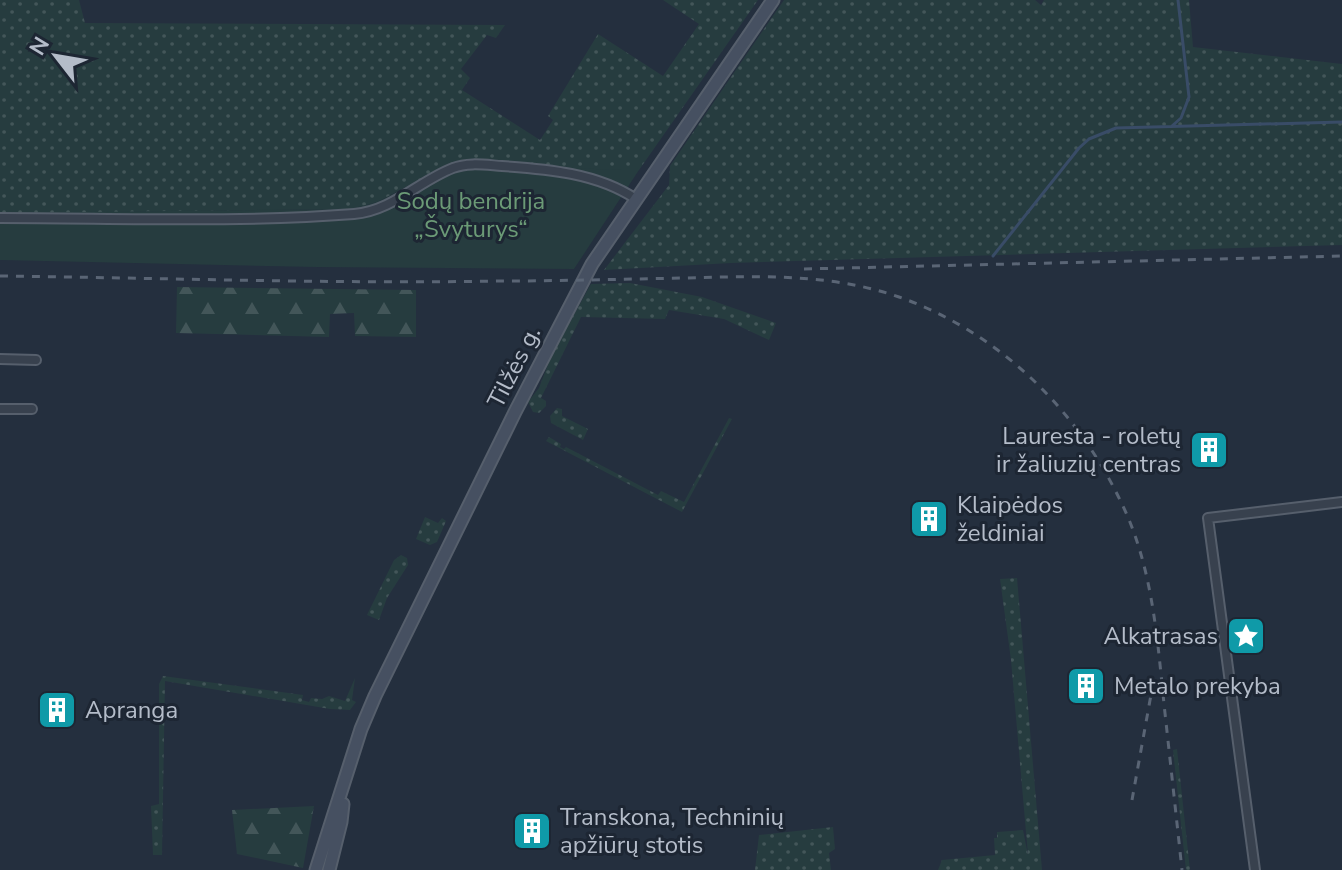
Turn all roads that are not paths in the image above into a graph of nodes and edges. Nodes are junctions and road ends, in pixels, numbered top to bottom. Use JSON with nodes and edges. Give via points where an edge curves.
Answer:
{"nodes":[{"id":1,"x":773,"y":0,"type":"edge"},
{"id":2,"x":636,"y":199,"type":"junction"},
{"id":3,"x":0,"y":218,"type":"edge"},
{"id":4,"x":0,"y":359,"type":"edge"},
{"id":5,"x":36,"y":360,"type":"dead end"},
{"id":6,"x":0,"y":409,"type":"edge"},
{"id":7,"x":32,"y":409,"type":"dead end"},
{"id":8,"x":1342,"y":502,"type":"edge"},
{"id":9,"x":345,"y":782,"type":"junction"},
{"id":10,"x":316,"y":870,"type":"edge"},
{"id":11,"x":329,"y":870,"type":"edge"},
{"id":12,"x":1255,"y":870,"type":"edge"}],
"edges":[{"from":1,"to":2,"type":"main road","name":"Tilžės g."},
{"from":2,"to":3,"type":"street","via":[[584,176],[469,165],[357,214]]},
{"from":2,"to":9,"type":"main road","name":"Tilžės g.","via":[[586,275],[375,696]]},
{"from":4,"to":5,"type":"street"},
{"from":6,"to":7,"type":"street"},
{"from":8,"to":12,"type":"street","via":[[1208,518]]},
{"from":9,"to":10,"type":"main road","name":"Tilžės g."},
{"from":9,"to":11,"type":"main road","name":"Tilžės g."}]}
